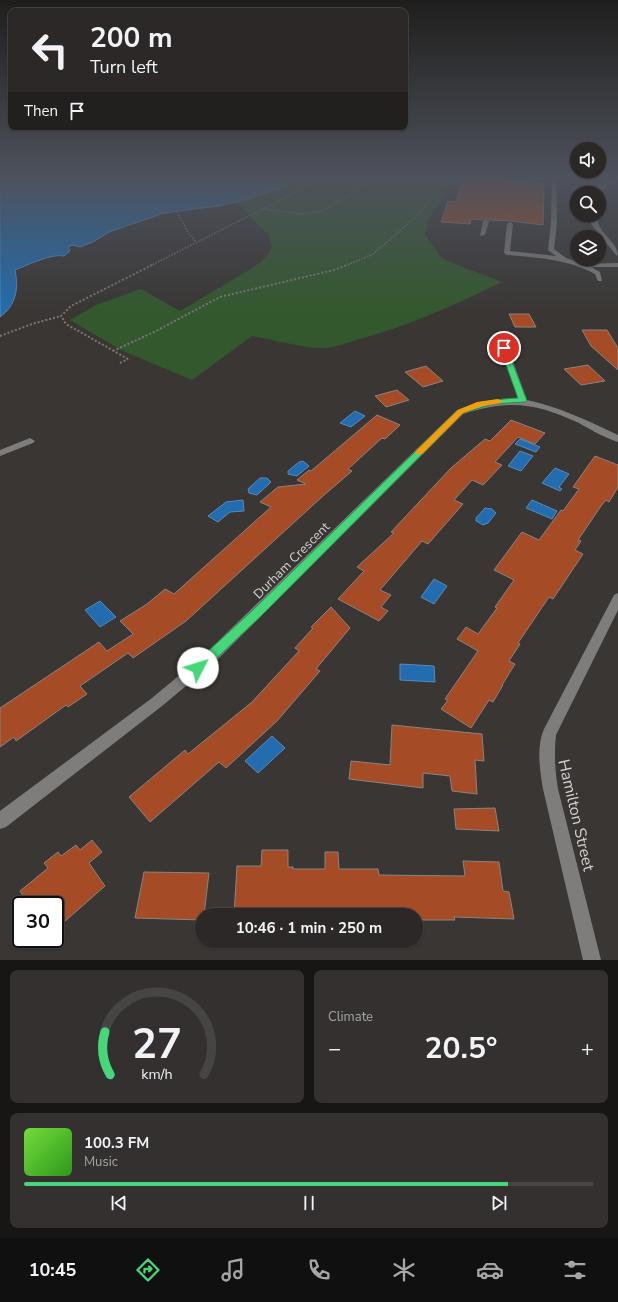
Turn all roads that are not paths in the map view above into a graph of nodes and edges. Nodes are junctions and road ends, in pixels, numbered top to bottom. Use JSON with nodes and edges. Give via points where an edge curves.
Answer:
{"nodes":[{"id":1,"x":485,"y":223,"type":"edge"},
{"id":2,"x":554,"y":223,"type":"edge"},
{"id":3,"x":594,"y":223,"type":"edge"},
{"id":4,"x":510,"y":224,"type":"dead end"},
{"id":5,"x":482,"y":235,"type":"dead end"},
{"id":6,"x":618,"y":254,"type":"edge"},
{"id":7,"x":565,"y":259,"type":"junction"},
{"id":8,"x":570,"y":260,"type":"edge"},
{"id":9,"x":606,"y":265,"type":"edge"},
{"id":10,"x":618,"y":265,"type":"edge"},
{"id":11,"x":587,"y":266,"type":"edge"},
{"id":12,"x":600,"y":280,"type":"dead end"},
{"id":13,"x":504,"y":348,"type":"dead end"},
{"id":14,"x":523,"y":401,"type":"junction"},
{"id":15,"x":618,"y":439,"type":"edge"},
{"id":16,"x":30,"y":441,"type":"dead end"},
{"id":17,"x":0,"y":453,"type":"edge"},
{"id":18,"x":618,"y":598,"type":"edge"},
{"id":19,"x":0,"y":820,"type":"edge"},
{"id":20,"x":592,"y":960,"type":"edge"}],
"edges":[{"from":1,"to":5,"type":"street"},
{"from":2,"to":7,"type":"street","via":[[551,250]]},
{"from":3,"to":6,"type":"street"},
{"from":4,"to":7,"type":"street","via":[[507,253]]},
{"from":7,"to":8,"type":"street"},
{"from":9,"to":10,"type":"street"},
{"from":11,"to":12,"type":"street","via":[[598,273]]},
{"from":13,"to":14,"type":"street"},
{"from":14,"to":15,"type":"street","name":"Durham Crescent","via":[[544,406]]},
{"from":14,"to":19,"type":"street","name":"Durham Crescent","via":[[493,401],[460,412],[211,657],[157,702]]},
{"from":16,"to":17,"type":"street"},
{"from":18,"to":20,"type":"street","name":"Hamilton Street","via":[[548,734],[546,747],[551,790]]}]}
